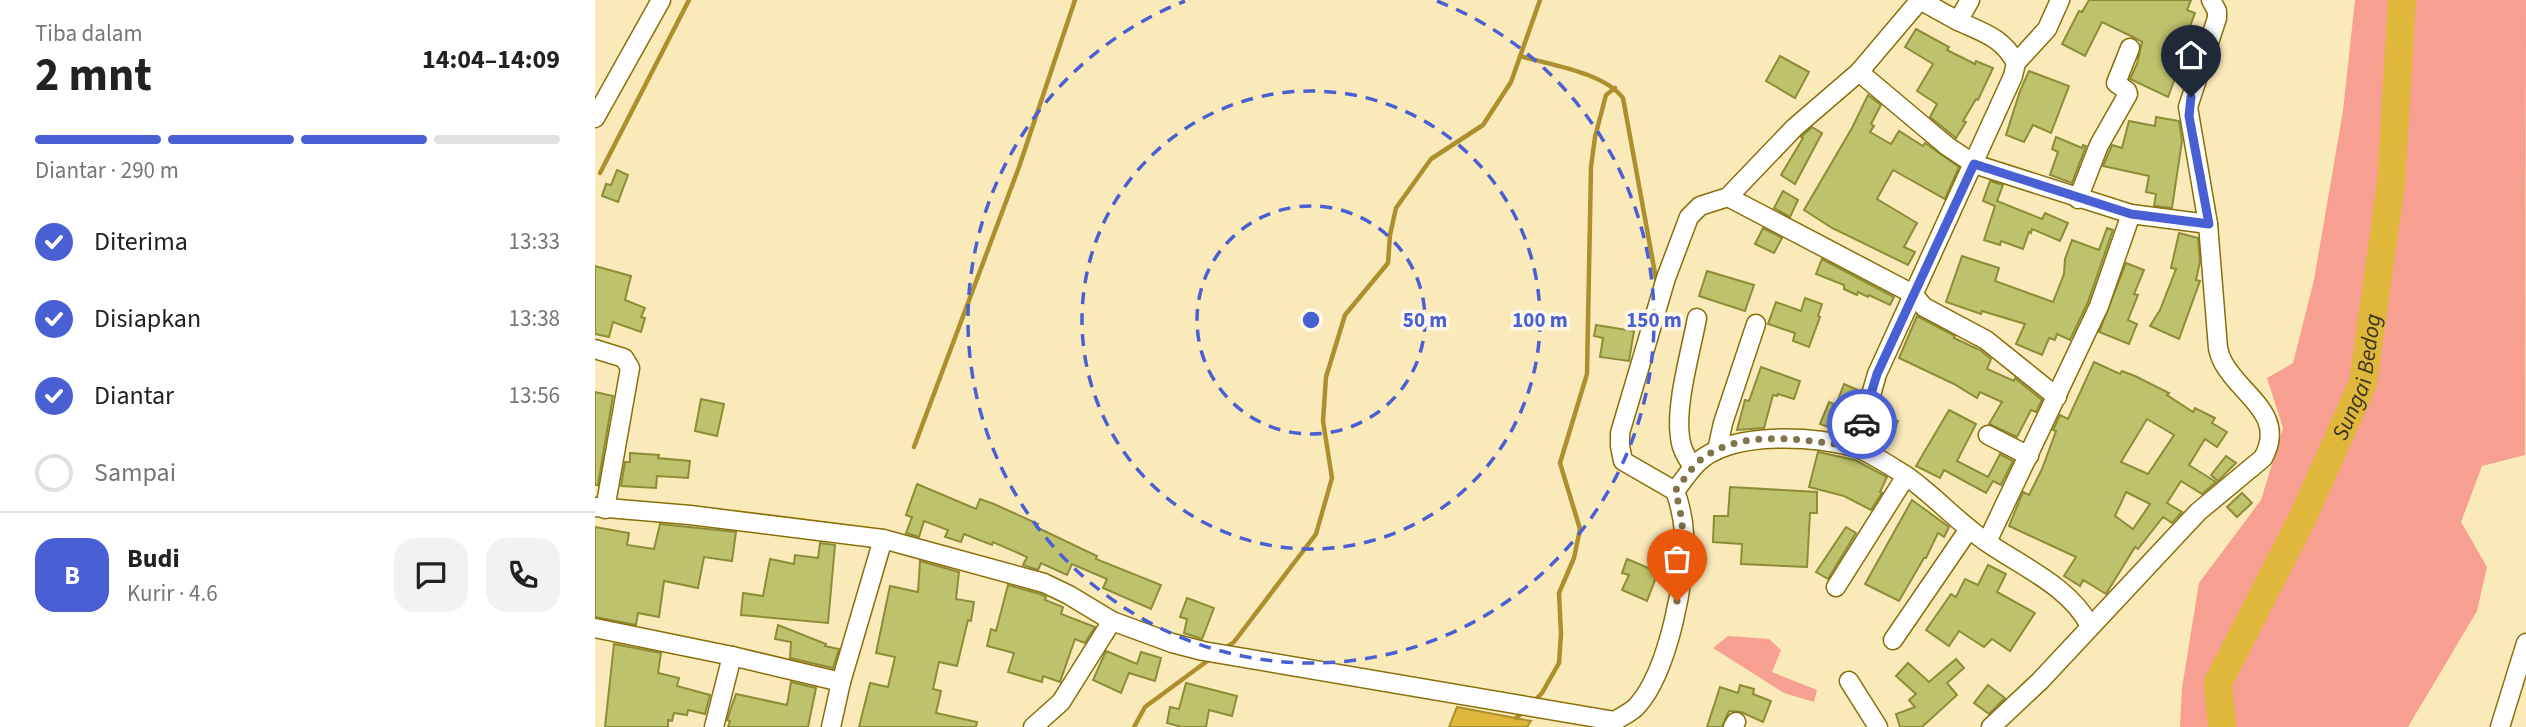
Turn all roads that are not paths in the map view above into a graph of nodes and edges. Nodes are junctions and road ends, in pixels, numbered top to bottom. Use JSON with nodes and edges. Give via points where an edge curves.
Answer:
{"nodes":[{"id":1,"x":661,"y":0,"type":"edge"},
{"id":2,"x":1920,"y":0,"type":"edge"},
{"id":3,"x":1970,"y":0,"type":"edge"},
{"id":4,"x":2060,"y":0,"type":"edge"},
{"id":5,"x":2211,"y":0,"type":"edge"},
{"id":6,"x":1958,"y":21,"type":"junction"},
{"id":7,"x":2130,"y":48,"type":"dead end"},
{"id":8,"x":2016,"y":63,"type":"junction"},
{"id":9,"x":1859,"y":72,"type":"junction"},
{"id":10,"x":595,"y":118,"type":"edge"},
{"id":11,"x":1974,"y":164,"type":"junction"},
{"id":12,"x":1728,"y":197,"type":"junction"},
{"id":13,"x":2078,"y":199,"type":"junction"},
{"id":14,"x":2131,"y":214,"type":"junction"},
{"id":15,"x":2209,"y":224,"type":"junction"},
{"id":16,"x":1913,"y":294,"type":"junction"},
{"id":17,"x":1697,"y":318,"type":"dead end"},
{"id":18,"x":1756,"y":324,"type":"dead end"},
{"id":19,"x":595,"y":349,"type":"edge"},
{"id":20,"x":2057,"y":397,"type":"junction"},
{"id":21,"x":1988,"y":435,"type":"dead end"},
{"id":22,"x":1856,"y":447,"type":"junction"},
{"id":23,"x":1717,"y":450,"type":"junction"},
{"id":24,"x":2029,"y":456,"type":"junction"},
{"id":25,"x":1693,"y":467,"type":"junction"},
{"id":26,"x":1906,"y":476,"type":"junction"},
{"id":27,"x":1675,"y":491,"type":"junction"},
{"id":28,"x":600,"y":508,"type":"edge"},
{"id":29,"x":1969,"y":529,"type":"junction"},
{"id":30,"x":883,"y":539,"type":"junction"},
{"id":31,"x":1987,"y":542,"type":"junction"},
{"id":32,"x":1836,"y":587,"type":"dead end"},
{"id":33,"x":1112,"y":621,"type":"junction"},
{"id":34,"x":2089,"y":626,"type":"junction"},
{"id":35,"x":595,"y":628,"type":"edge"},
{"id":36,"x":1893,"y":640,"type":"dead end"},
{"id":37,"x":2526,"y":643,"type":"edge"},
{"id":38,"x":732,"y":656,"type":"junction"},
{"id":39,"x":1849,"y":681,"type":"dead end"},
{"id":40,"x":841,"y":682,"type":"junction"},
{"id":41,"x":1615,"y":724,"type":"edge"},
{"id":42,"x":714,"y":727,"type":"edge"},
{"id":43,"x":831,"y":727,"type":"edge"},
{"id":44,"x":1033,"y":727,"type":"edge"},
{"id":45,"x":1878,"y":727,"type":"edge"},
{"id":46,"x":1991,"y":727,"type":"edge"},
{"id":47,"x":2500,"y":727,"type":"edge"}],
"edges":[{"from":1,"to":10,"type":"street"},
{"from":2,"to":6,"type":"street"},
{"from":2,"to":9,"type":"street"},
{"from":3,"to":6,"type":"street"},
{"from":4,"to":8,"type":"street","via":[[2047,29]]},
{"from":5,"to":15,"type":"street","via":[[2217,18],[2188,107]]},
{"from":6,"to":8,"type":"street","via":[[1997,38]]},
{"from":7,"to":13,"type":"street","via":[[2116,83],[2128,94],[2099,145]]},
{"from":8,"to":11,"type":"street"},
{"from":9,"to":11,"type":"street"},
{"from":9,"to":12,"type":"street","via":[[1794,128]]},
{"from":11,"to":13,"type":"street"},
{"from":11,"to":16,"type":"street"},
{"from":12,"to":16,"type":"street"},
{"from":12,"to":27,"type":"street","via":[[1700,206],[1689,217],[1620,433],[1623,461]]},
{"from":13,"to":14,"type":"street"},
{"from":14,"to":15,"type":"street"},
{"from":14,"to":20,"type":"street","via":[[2099,306]]},
{"from":15,"to":34,"type":"street","via":[[2218,348],[2224,365],[2266,418],[2269,448],[2198,512]]},
{"from":16,"to":20,"type":"street","via":[[1924,307],[1986,340]]},
{"from":16,"to":22,"type":"street","via":[[1877,374]]},
{"from":17,"to":25,"type":"street","via":[[1680,416],[1680,437]]},
{"from":18,"to":23,"type":"street"},
{"from":19,"to":28,"type":"street","via":[[624,358],[630,369]]},
{"from":20,"to":24,"type":"street"},
{"from":21,"to":24,"type":"street"},
{"from":22,"to":23,"type":"street","via":[[1758,439]]},
{"from":22,"to":26,"type":"street"},
{"from":23,"to":25,"type":"street"},
{"from":24,"to":31,"type":"street"},
{"from":25,"to":27,"type":"street"},
{"from":26,"to":29,"type":"street"},
{"from":26,"to":32,"type":"street"},
{"from":27,"to":41,"type":"street","via":[[1684,547],[1666,652],[1636,707]]},
{"from":28,"to":30,"type":"street"},
{"from":29,"to":31,"type":"street"},
{"from":29,"to":36,"type":"street"},
{"from":30,"to":33,"type":"street","via":[[1044,583]]},
{"from":30,"to":40,"type":"street"},
{"from":31,"to":34,"type":"street","via":[[2069,597]]},
{"from":33,"to":41,"type":"street","via":[[1203,651]]},
{"from":33,"to":44,"type":"street","via":[[1061,702]]},
{"from":34,"to":46,"type":"street"},
{"from":35,"to":38,"type":"street"},
{"from":37,"to":47,"type":"street"},
{"from":38,"to":40,"type":"street"},
{"from":38,"to":42,"type":"street"},
{"from":39,"to":45,"type":"street"},
{"from":40,"to":43,"type":"street"}]}
